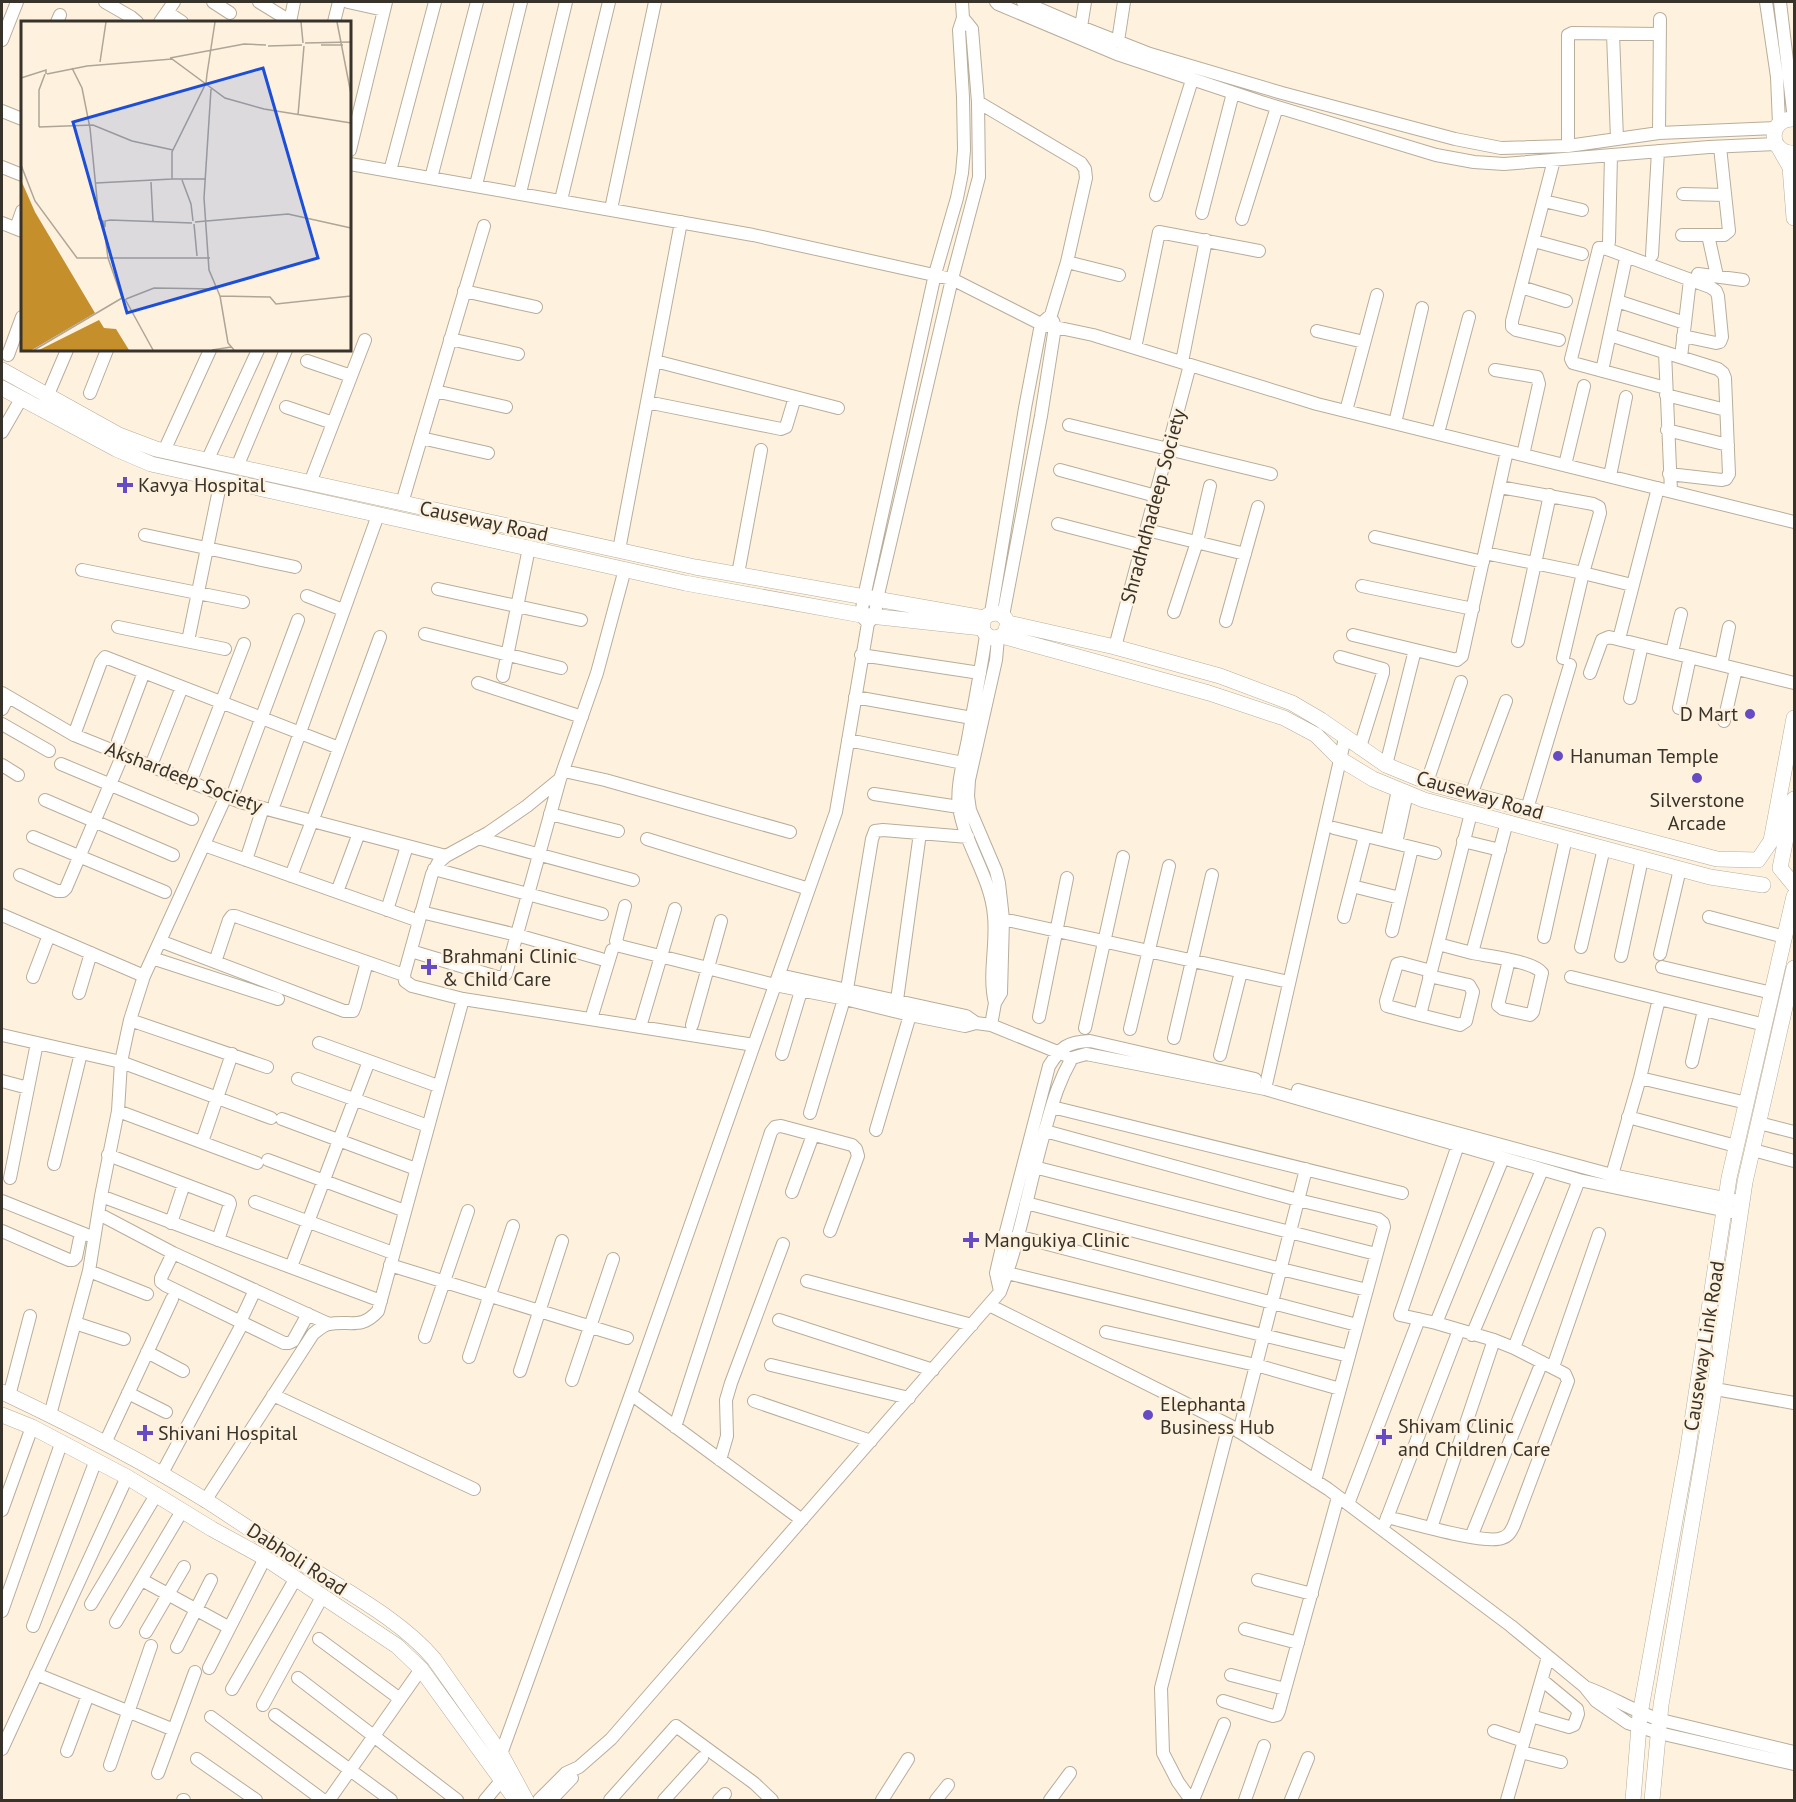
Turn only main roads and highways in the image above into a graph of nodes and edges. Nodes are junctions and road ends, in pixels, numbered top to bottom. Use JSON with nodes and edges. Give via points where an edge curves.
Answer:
{"nodes":[{"id":1,"x":1794,"y":119,"type":"edge"},
{"id":2,"x":1777,"y":146,"type":"junction"},
{"id":3,"x":1794,"y":153,"type":"edge"},
{"id":4,"x":1794,"y":218,"type":"edge"},
{"id":5,"x":2,"y":370,"type":"edge"},
{"id":6,"x":2,"y":388,"type":"edge"},
{"id":7,"x":45,"y":403,"type":"junction"},
{"id":8,"x":612,"y":549,"type":"junction"},
{"id":9,"x":638,"y":554,"type":"junction"},
{"id":10,"x":601,"y":564,"type":"junction"},
{"id":11,"x":631,"y":571,"type":"junction"},
{"id":12,"x":994,"y":626,"type":"junction"},
{"id":13,"x":1794,"y":718,"type":"edge"},
{"id":14,"x":1794,"y":799,"type":"edge"},
{"id":15,"x":1758,"y":860,"type":"junction"},
{"id":16,"x":1780,"y":868,"type":"junction"},
{"id":17,"x":1766,"y":885,"type":"junction"},
{"id":18,"x":1794,"y":886,"type":"edge"},
{"id":19,"x":1794,"y":896,"type":"edge"},
{"id":20,"x":1794,"y":968,"type":"edge"},
{"id":21,"x":5,"y":1394,"type":"edge"},
{"id":22,"x":2,"y":1415,"type":"edge"},
{"id":23,"x":516,"y":1800,"type":"edge"},
{"id":24,"x":526,"y":1800,"type":"edge"},
{"id":25,"x":1633,"y":1800,"type":"edge"},
{"id":26,"x":1652,"y":1800,"type":"edge"}],
"edges":[{"from":1,"to":2,"type":"main road","via":[[1777,126]]},
{"from":2,"to":3,"type":"main road"},
{"from":2,"to":4,"type":"main road","via":[[1790,167]]},
{"from":5,"to":7,"type":"main road","name":"Causeway Road"},
{"from":6,"to":7,"type":"main road","name":"Causeway Road","via":[[21,399]]},
{"from":7,"to":8,"type":"main road","name":"Causeway Road","via":[[164,451]]},
{"from":7,"to":10,"type":"main road","name":"Causeway Road","via":[[116,449],[151,464]]},
{"from":8,"to":9,"type":"main road","name":"Causeway Road"},
{"from":8,"to":10,"type":"main road"},
{"from":9,"to":11,"type":"main road"},
{"from":9,"to":12,"type":"main road","name":"Causeway Road"},
{"from":10,"to":11,"type":"main road","name":"Causeway Road"},
{"from":11,"to":12,"type":"main road","name":"Causeway Road","via":[[868,618]]},
{"from":12,"to":15,"type":"main road","name":"Causeway Road","via":[[1115,647],[1220,676],[1292,703],[1386,765],[1427,782],[1717,859]]},
{"from":12,"to":17,"type":"main road","name":"Causeway Road","via":[[1284,718],[1316,735],[1341,759],[1373,780],[1424,800],[1710,877]]},
{"from":13,"to":15,"type":"main road","via":[[1771,841]]},
{"from":14,"to":16,"type":"main road"},
{"from":15,"to":16,"type":"main road","via":[[1771,858]]},
{"from":15,"to":17,"type":"main road","via":[[1753,867],[1754,876]]},
{"from":16,"to":17,"type":"main road","via":[[1777,881]]},
{"from":16,"to":18,"type":"main road"},
{"from":17,"to":18,"type":"main road","name":"Causeway Road"},
{"from":19,"to":25,"type":"main road","name":"Causeway Link Road","via":[[1725,1205],[1698,1386],[1639,1720]]},
{"from":20,"to":26,"type":"main road","name":"Causeway Link Road","via":[[1742,1208],[1661,1705]]},
{"from":21,"to":24,"type":"main road","name":"Dabholi Road","via":[[161,1474],[360,1600],[422,1645],[501,1754]]},
{"from":22,"to":23,"type":"main road","name":"Dabholi Road","via":[[128,1477],[265,1558],[397,1646],[421,1669]]}]}
